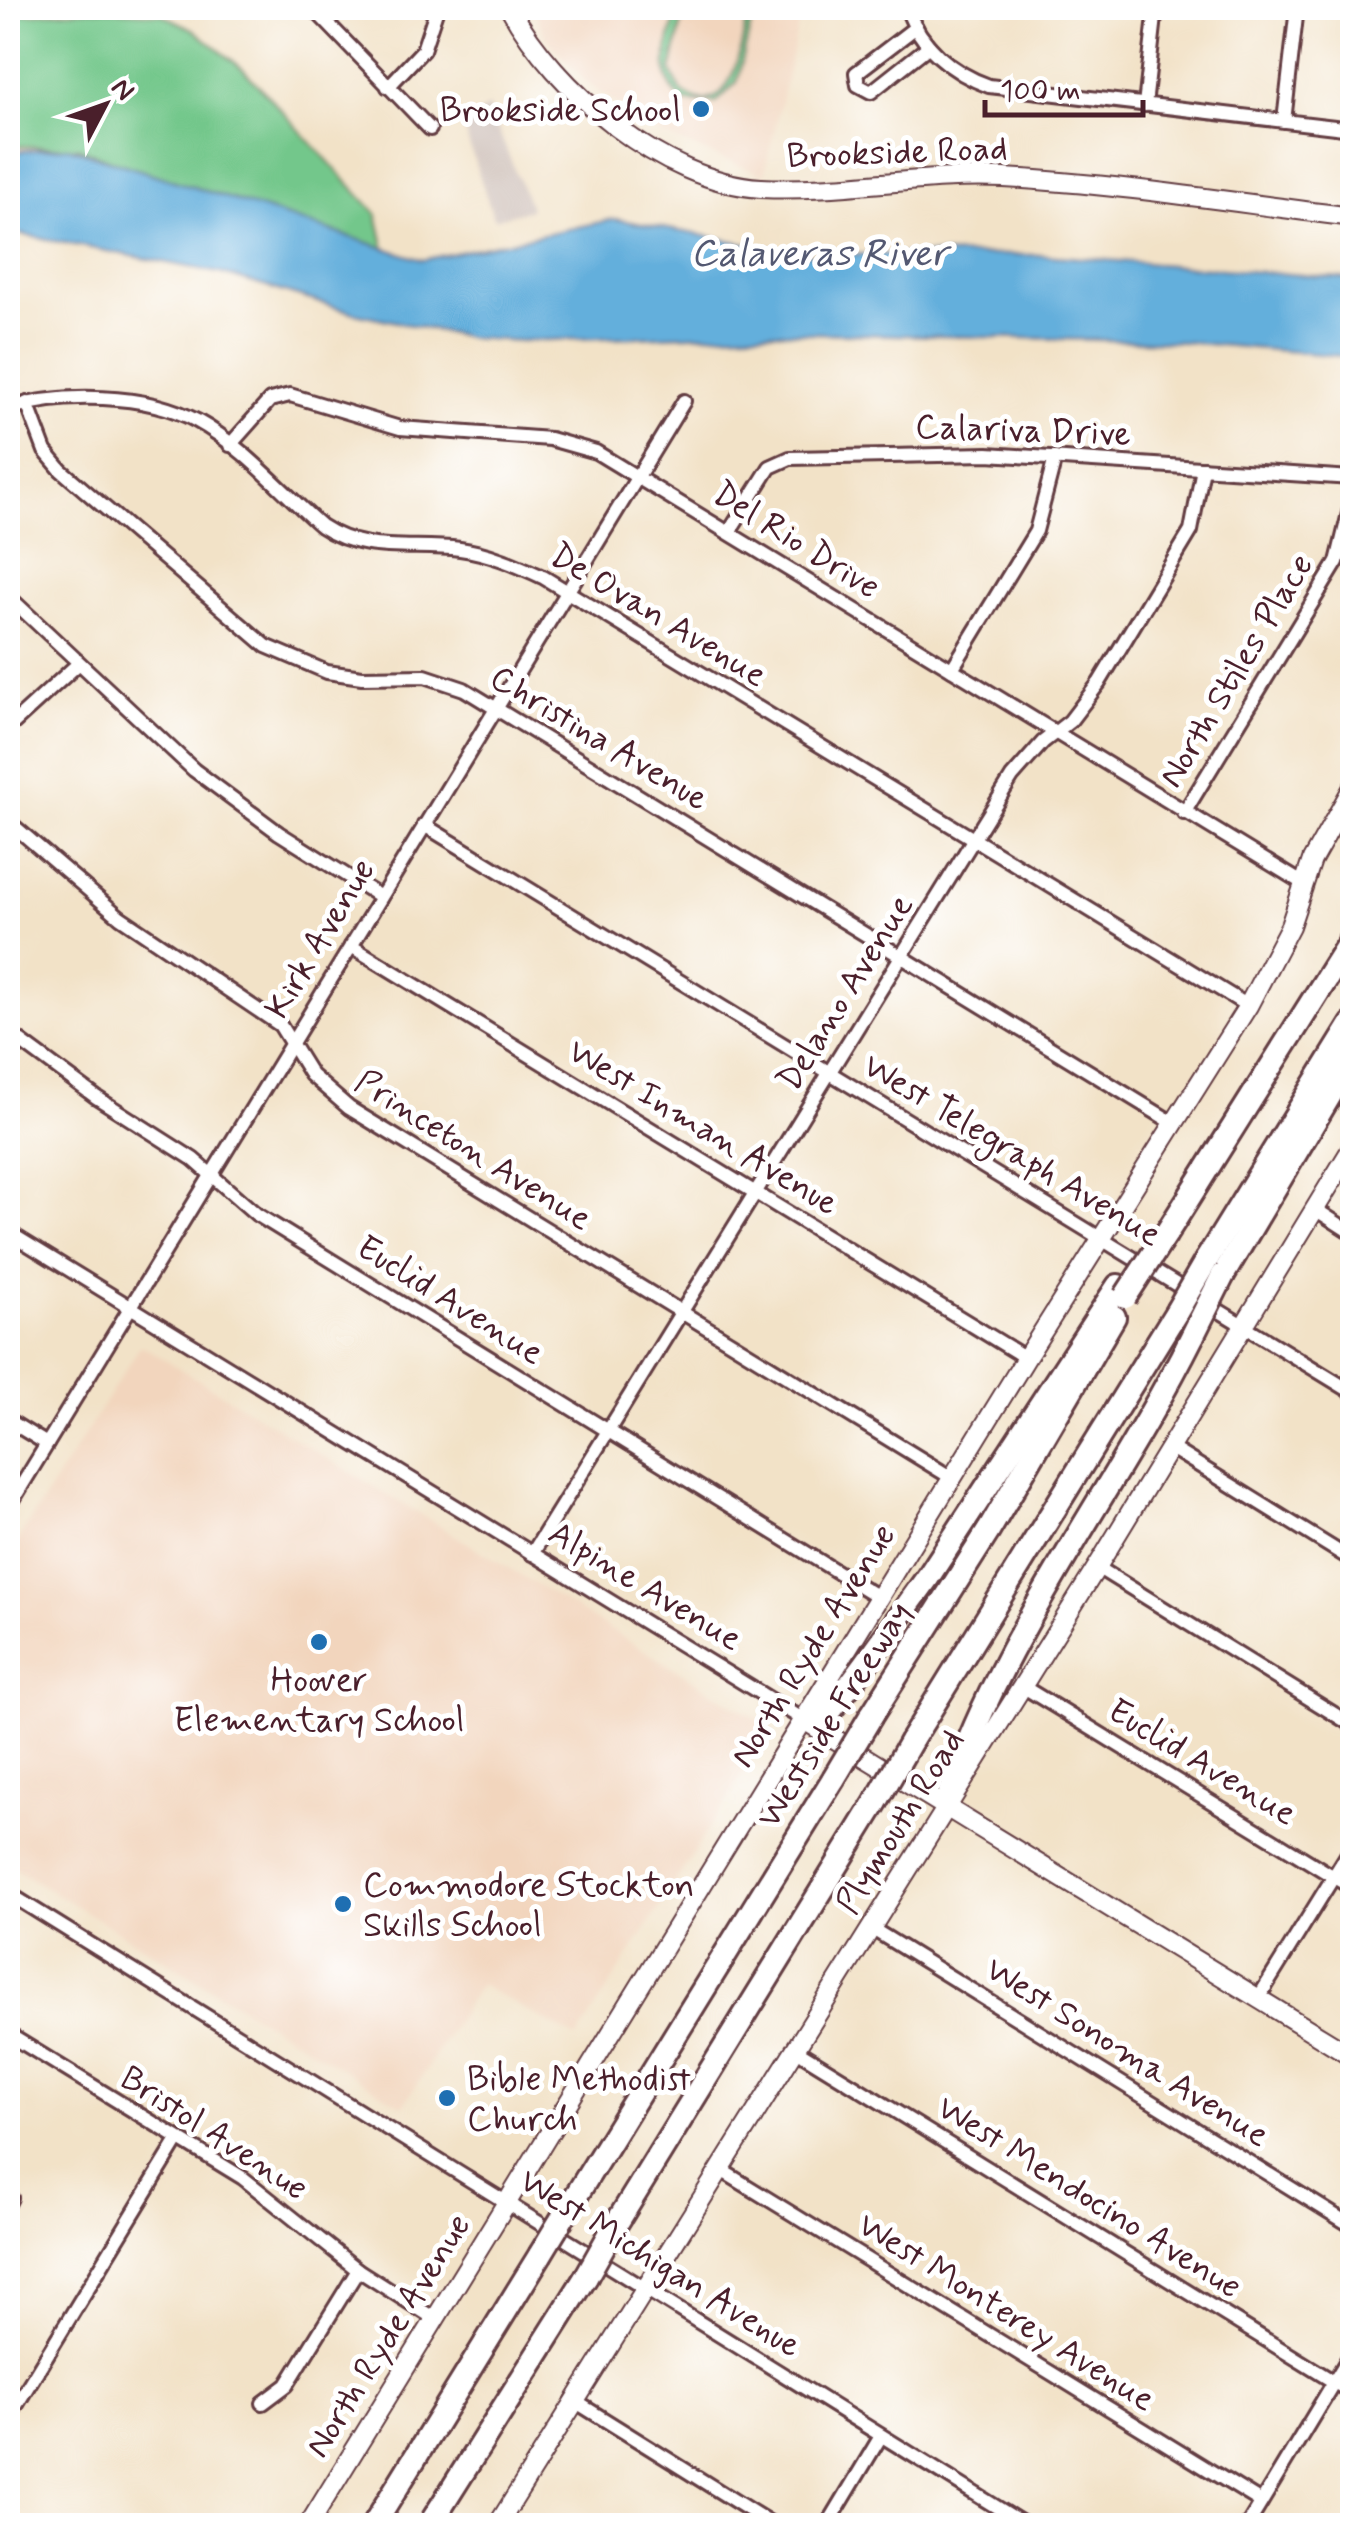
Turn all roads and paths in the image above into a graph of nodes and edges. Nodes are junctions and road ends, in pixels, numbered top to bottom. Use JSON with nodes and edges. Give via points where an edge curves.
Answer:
{"nodes":[{"id":1,"x":313,"y":8,"type":"edge"},
{"id":2,"x":436,"y":8,"type":"edge"},
{"id":3,"x":510,"y":8,"type":"edge"},
{"id":4,"x":907,"y":8,"type":"edge"},
{"id":5,"x":1156,"y":8,"type":"edge"},
{"id":6,"x":1296,"y":8,"type":"edge"},
{"id":7,"x":916,"y":27,"type":"junction"},
{"id":8,"x":930,"y":46,"type":"junction"},
{"id":9,"x":388,"y":87,"type":"junction"},
{"id":10,"x":1145,"y":105,"type":"junction"},
{"id":11,"x":1284,"y":122,"type":"junction"},
{"id":12,"x":430,"y":129,"type":"dead end"},
{"id":13,"x":1352,"y":130,"type":"edge"},
{"id":14,"x":1352,"y":217,"type":"edge"},
{"id":15,"x":684,"y":400,"type":"dead end"},
{"id":16,"x":27,"y":404,"type":"junction"},
{"id":17,"x":8,"y":409,"type":"edge"},
{"id":18,"x":230,"y":445,"type":"junction"},
{"id":19,"x":1055,"y":458,"type":"junction"},
{"id":20,"x":1203,"y":468,"type":"junction"},
{"id":21,"x":638,"y":476,"type":"junction"},
{"id":22,"x":1352,"y":478,"type":"edge"},
{"id":23,"x":1352,"y":501,"type":"edge"},
{"id":24,"x":729,"y":532,"type":"junction"},
{"id":25,"x":567,"y":592,"type":"junction"},
{"id":26,"x":8,"y":596,"type":"edge"},
{"id":27,"x":78,"y":664,"type":"junction"},
{"id":28,"x":952,"y":669,"type":"junction"},
{"id":29,"x":496,"y":708,"type":"junction"},
{"id":30,"x":8,"y":728,"type":"edge"},
{"id":31,"x":1055,"y":732,"type":"junction"},
{"id":32,"x":1352,"y":789,"type":"edge"},
{"id":33,"x":1184,"y":812,"type":"junction"},
{"id":34,"x":8,"y":820,"type":"edge"},
{"id":35,"x":424,"y":825,"type":"junction"},
{"id":36,"x":972,"y":841,"type":"junction"},
{"id":37,"x":1304,"y":884,"type":"junction"},
{"id":38,"x":379,"y":896,"type":"junction"},
{"id":39,"x":1352,"y":938,"type":"edge"},
{"id":40,"x":351,"y":946,"type":"junction"},
{"id":41,"x":901,"y":957,"type":"junction"},
{"id":42,"x":1248,"y":1006,"type":"junction"},
{"id":43,"x":1352,"y":1024,"type":"edge"},
{"id":44,"x":8,"y":1032,"type":"edge"},
{"id":45,"x":291,"y":1042,"type":"junction"},
{"id":46,"x":1352,"y":1058,"type":"edge"},
{"id":47,"x":830,"y":1072,"type":"junction"},
{"id":48,"x":1175,"y":1124,"type":"junction"},
{"id":49,"x":1352,"y":1148,"type":"edge"},
{"id":50,"x":210,"y":1176,"type":"junction"},
{"id":51,"x":754,"y":1192,"type":"junction"},
{"id":52,"x":1314,"y":1210,"type":"junction"},
{"id":53,"x":8,"y":1232,"type":"edge"},
{"id":54,"x":1352,"y":1233,"type":"edge"},
{"id":55,"x":1101,"y":1239,"type":"junction"},
{"id":56,"x":1215,"y":1267,"type":"junction"},
{"id":57,"x":1122,"y":1291,"type":"junction"},
{"id":58,"x":130,"y":1307,"type":"junction"},
{"id":59,"x":680,"y":1312,"type":"junction"},
{"id":60,"x":1244,"y":1325,"type":"junction"},
{"id":61,"x":1026,"y":1358,"type":"junction"},
{"id":62,"x":1352,"y":1392,"type":"edge"},
{"id":63,"x":8,"y":1420,"type":"edge"},
{"id":64,"x":607,"y":1430,"type":"junction"},
{"id":65,"x":47,"y":1444,"type":"junction"},
{"id":66,"x":1170,"y":1448,"type":"junction"},
{"id":67,"x":952,"y":1478,"type":"junction"},
{"id":68,"x":8,"y":1508,"type":"edge"},
{"id":69,"x":532,"y":1554,"type":"junction"},
{"id":70,"x":1352,"y":1560,"type":"edge"},
{"id":71,"x":1097,"y":1567,"type":"junction"},
{"id":72,"x":878,"y":1597,"type":"junction"},
{"id":73,"x":1022,"y":1686,"type":"junction"},
{"id":74,"x":804,"y":1720,"type":"junction"},
{"id":75,"x":1352,"y":1725,"type":"edge"},
{"id":76,"x":945,"y":1806,"type":"junction"},
{"id":77,"x":1352,"y":1847,"type":"edge"},
{"id":78,"x":1334,"y":1877,"type":"junction"},
{"id":79,"x":1352,"y":1888,"type":"edge"},
{"id":80,"x":8,"y":1893,"type":"edge"},
{"id":81,"x":872,"y":1928,"type":"junction"},
{"id":82,"x":1259,"y":1997,"type":"junction"},
{"id":83,"x":8,"y":2034,"type":"edge"},
{"id":84,"x":796,"y":2050,"type":"junction"},
{"id":85,"x":1352,"y":2056,"type":"edge"},
{"id":86,"x":178,"y":2140,"type":"junction"},
{"id":87,"x":722,"y":2170,"type":"junction"},
{"id":88,"x":8,"y":2194,"type":"edge"},
{"id":89,"x":507,"y":2202,"type":"junction"},
{"id":90,"x":8,"y":2204,"type":"edge"},
{"id":91,"x":1352,"y":2226,"type":"edge"},
{"id":92,"x":358,"y":2270,"type":"junction"},
{"id":93,"x":644,"y":2288,"type":"junction"},
{"id":94,"x":436,"y":2319,"type":"junction"},
{"id":95,"x":1352,"y":2352,"type":"edge"},
{"id":96,"x":1335,"y":2382,"type":"junction"},
{"id":97,"x":1352,"y":2392,"type":"edge"},
{"id":98,"x":573,"y":2400,"type":"junction"},
{"id":99,"x":263,"y":2403,"type":"dead end"},
{"id":100,"x":8,"y":2419,"type":"edge"},
{"id":101,"x":881,"y":2436,"type":"junction"},
{"id":102,"x":1261,"y":2502,"type":"junction"},
{"id":103,"x":506,"y":2522,"type":"edge"},
{"id":104,"x":308,"y":2526,"type":"edge"},
{"id":105,"x":372,"y":2526,"type":"edge"},
{"id":106,"x":429,"y":2526,"type":"edge"},
{"id":107,"x":775,"y":2526,"type":"edge"},
{"id":108,"x":827,"y":2526,"type":"edge"},
{"id":109,"x":1027,"y":2526,"type":"edge"},
{"id":110,"x":1247,"y":2526,"type":"edge"}],
"edges":[{"from":1,"to":9,"type":"street"},
{"from":2,"to":9,"type":"street","via":[[423,50]]},
{"from":3,"to":14,"type":"street","name":"Brookside Road","via":[[549,67],[586,103],[677,162],[738,184],[1003,178]]},
{"from":4,"to":7,"type":"street"},
{"from":5,"to":10,"type":"street"},
{"from":6,"to":11,"type":"street"},
{"from":7,"to":8,"type":"street"},
{"from":7,"to":8,"type":"street","via":[[856,73],[858,85],[871,92]]},
{"from":8,"to":10,"type":"street","via":[[950,67],[989,86]]},
{"from":9,"to":12,"type":"street"},
{"from":10,"to":11,"type":"street"},
{"from":11,"to":13,"type":"street"},
{"from":15,"to":21,"type":"street","name":"Kirk Avenue"},
{"from":16,"to":17,"type":"street","name":"De Ovan Avenue"},
{"from":16,"to":18,"type":"street","name":"De Ovan Avenue","via":[[64,396],[169,409]]},
{"from":16,"to":29,"type":"street","name":"Christina Avenue","via":[[46,451],[62,470],[266,646],[327,672],[438,679]]},
{"from":18,"to":21,"type":"street","name":"Del Rio Drive","via":[[270,400],[290,395],[400,428],[550,439],[596,452]]},
{"from":18,"to":25,"type":"street","name":"De Ovan Avenue","via":[[342,538],[480,552]]},
{"from":19,"to":20,"type":"street","name":"Calariva Drive"},
{"from":19,"to":24,"type":"street","name":"Calariva Drive","via":[[781,460]]},
{"from":19,"to":28,"type":"street","via":[[1036,531]]},
{"from":20,"to":22,"type":"street","name":"Calariva Drive"},
{"from":20,"to":31,"type":"street","name":"Delano Avenue","via":[[1185,542],[1099,682]]},
{"from":21,"to":24,"type":"street","name":"Del Rio Drive"},
{"from":21,"to":25,"type":"street","name":"Kirk Avenue"},
{"from":23,"to":33,"type":"street","name":"North Stiles Place","via":[[1337,562]]},
{"from":24,"to":28,"type":"street","name":"Del Rio Drive"},
{"from":25,"to":29,"type":"street","name":"Kirk Avenue"},
{"from":25,"to":36,"type":"street","name":"De Ovan Avenue"},
{"from":26,"to":27,"type":"street"},
{"from":27,"to":30,"type":"street"},
{"from":27,"to":38,"type":"street","via":[[194,770]]},
{"from":28,"to":31,"type":"street","name":"Del Rio Drive"},
{"from":29,"to":35,"type":"street","name":"Kirk Avenue"},
{"from":29,"to":41,"type":"street","name":"Christina Avenue"},
{"from":31,"to":33,"type":"street","name":"Del Rio Drive"},
{"from":31,"to":36,"type":"street","name":"Delano Avenue","via":[[1012,778]]},
{"from":32,"to":37,"type":"street","name":"North Ryde Avenue"},
{"from":33,"to":37,"type":"street","name":"Del Rio Drive"},
{"from":34,"to":45,"type":"street","name":"Princeton Avenue","via":[[120,917],[280,1025]]},
{"from":35,"to":38,"type":"street","name":"Kirk Avenue"},
{"from":35,"to":47,"type":"street","name":"West Telegraph Avenue"},
{"from":36,"to":41,"type":"street","name":"Delano Avenue"},
{"from":36,"to":42,"type":"street","name":"De Ovan Avenue"},
{"from":37,"to":42,"type":"street","name":"North Ryde Avenue"},
{"from":38,"to":40,"type":"street","name":"Kirk Avenue"},
{"from":39,"to":57,"type":"highway","via":[[1273,1070],[1221,1130]]},
{"from":40,"to":45,"type":"street","name":"Kirk Avenue"},
{"from":40,"to":51,"type":"street","name":"West Inman Avenue"},
{"from":41,"to":47,"type":"street","name":"Delano Avenue"},
{"from":41,"to":48,"type":"street","name":"Christina Avenue"},
{"from":42,"to":48,"type":"street","name":"North Ryde Avenue"},
{"from":43,"to":56,"type":"highway"},
{"from":44,"to":50,"type":"street","name":"Euclid Avenue"},
{"from":45,"to":50,"type":"street","name":"Kirk Avenue"},
{"from":45,"to":59,"type":"street","name":"Princeton Avenue","via":[[311,1075],[349,1108]]},
{"from":46,"to":56,"type":"highway"},
{"from":47,"to":51,"type":"street","name":"Delano Avenue"},
{"from":47,"to":55,"type":"street","name":"West Telegraph Avenue"},
{"from":48,"to":55,"type":"street","name":"North Ryde Avenue"},
{"from":49,"to":52,"type":"street","name":"Plymouth Road"},
{"from":50,"to":58,"type":"street","name":"Kirk Avenue"},
{"from":50,"to":64,"type":"street","name":"Euclid Avenue","via":[[256,1214]]},
{"from":51,"to":59,"type":"street","name":"Delano Avenue"},
{"from":51,"to":61,"type":"street","name":"West Inman Avenue"},
{"from":52,"to":54,"type":"street"},
{"from":52,"to":60,"type":"street","name":"Plymouth Road"},
{"from":53,"to":58,"type":"street","name":"Alpine Avenue"},
{"from":55,"to":60,"type":"street","name":"West Telegraph Avenue"},
{"from":55,"to":61,"type":"street","name":"North Ryde Avenue"},
{"from":56,"to":76,"type":"highway","bridge":true,"via":[[1193,1335],[1033,1612]]},
{"from":56,"to":106,"type":"highway","bridge":true,"via":[[1177,1311]]},
{"from":57,"to":74,"type":"highway","via":[[830,1712]]},
{"from":57,"to":105,"type":"highway","name":"Westside Freeway","bridge":true,"via":[[989,1530]]},
{"from":58,"to":65,"type":"street","name":"Kirk Avenue"},
{"from":58,"to":69,"type":"street","name":"Alpine Avenue"},
{"from":59,"to":64,"type":"street","name":"Delano Avenue"},
{"from":59,"to":67,"type":"street","name":"Princeton Avenue"},
{"from":60,"to":62,"type":"street","name":"West Telegraph Avenue"},
{"from":60,"to":66,"type":"street","name":"Plymouth Road"},
{"from":61,"to":67,"type":"street","name":"North Ryde Avenue"},
{"from":63,"to":65,"type":"street"},
{"from":64,"to":69,"type":"street","name":"Delano Avenue"},
{"from":64,"to":72,"type":"street","name":"Euclid Avenue"},
{"from":65,"to":68,"type":"street","name":"Kirk Avenue"},
{"from":66,"to":70,"type":"street"},
{"from":66,"to":71,"type":"street","name":"Plymouth Road"},
{"from":67,"to":72,"type":"street","name":"North Ryde Avenue"},
{"from":69,"to":74,"type":"street","name":"Alpine Avenue"},
{"from":71,"to":73,"type":"street","name":"Plymouth Road"},
{"from":71,"to":75,"type":"street"},
{"from":72,"to":74,"type":"street","name":"North Ryde Avenue"},
{"from":73,"to":76,"type":"street","name":"Plymouth Road"},
{"from":73,"to":78,"type":"street","name":"Euclid Avenue"},
{"from":74,"to":76,"type":"street","name":"Alpine Avenue"},
{"from":74,"to":89,"type":"street","name":"North Ryde Avenue"},
{"from":76,"to":81,"type":"street","name":"Plymouth Road"},
{"from":76,"to":82,"type":"street","name":"Alpine Avenue"},
{"from":77,"to":78,"type":"street"},
{"from":78,"to":79,"type":"street","name":"Euclid Avenue"},
{"from":78,"to":82,"type":"street"},
{"from":80,"to":89,"type":"street","name":"West Michigan Avenue"},
{"from":81,"to":84,"type":"street","name":"Plymouth Road"},
{"from":81,"to":91,"type":"street","name":"West Sonoma Avenue"},
{"from":82,"to":85,"type":"street","name":"Alpine Avenue"},
{"from":83,"to":86,"type":"street","name":"Bristol Avenue"},
{"from":84,"to":87,"type":"street","name":"Plymouth Road"},
{"from":84,"to":96,"type":"street","name":"West Mendocino Avenue"},
{"from":86,"to":92,"type":"street","name":"Bristol Avenue","via":[[243,2178]]},
{"from":86,"to":100,"type":"street"},
{"from":87,"to":93,"type":"street","name":"Plymouth Road"},
{"from":87,"to":102,"type":"street","name":"West Monterey Avenue"},
{"from":88,"to":90,"type":"street"},
{"from":89,"to":93,"type":"street","name":"West Michigan Avenue"},
{"from":89,"to":94,"type":"street","name":"North Ryde Avenue"},
{"from":92,"to":94,"type":"street","name":"Bristol Avenue"},
{"from":92,"to":99,"type":"street","via":[[286,2385]]},
{"from":93,"to":98,"type":"street","name":"Plymouth Road"},
{"from":93,"to":101,"type":"street","name":"West Michigan Avenue"},
{"from":94,"to":104,"type":"street","name":"North Ryde Avenue"},
{"from":95,"to":96,"type":"street"},
{"from":96,"to":97,"type":"street","name":"West Mendocino Avenue"},
{"from":96,"to":102,"type":"street"},
{"from":98,"to":103,"type":"street","name":"Plymouth Road"},
{"from":98,"to":107,"type":"street"},
{"from":101,"to":108,"type":"street"},
{"from":101,"to":109,"type":"street","name":"West Michigan Avenue"},
{"from":102,"to":110,"type":"street"}]}
